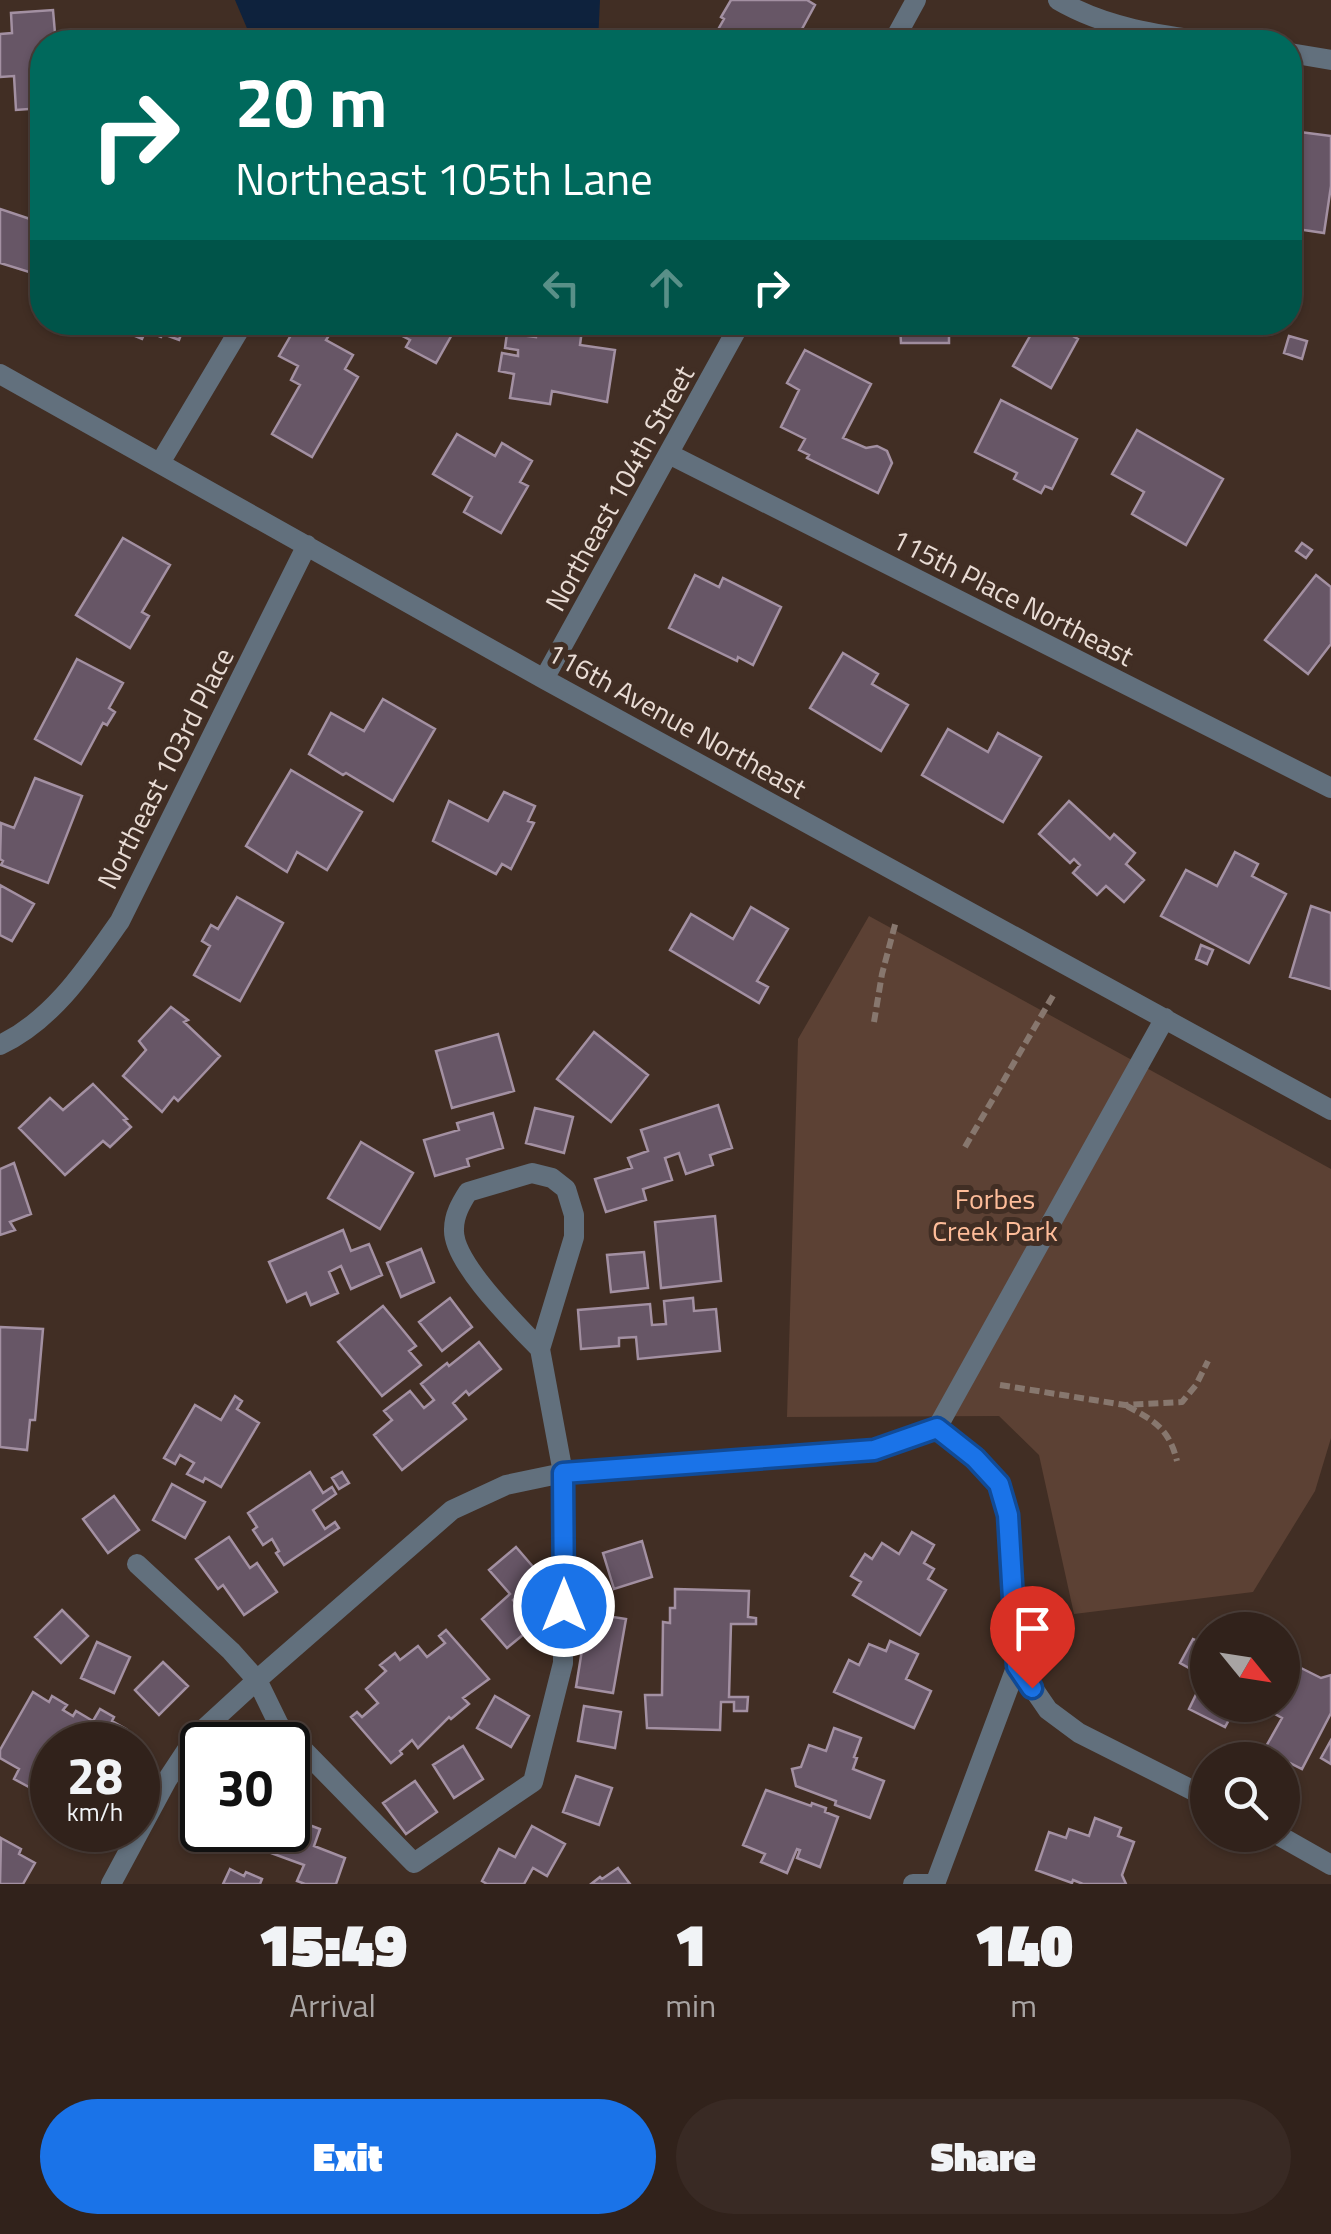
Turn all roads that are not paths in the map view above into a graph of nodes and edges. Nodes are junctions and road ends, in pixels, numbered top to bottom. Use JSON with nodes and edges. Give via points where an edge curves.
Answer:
{"nodes":[{"id":1,"x":916,"y":0,"type":"edge"},
{"id":2,"x":1058,"y":0,"type":"edge"},
{"id":3,"x":900,"y":30,"type":"edge"},
{"id":4,"x":1137,"y":30,"type":"edge"},
{"id":5,"x":1302,"y":54,"type":"edge"},
{"id":6,"x":1331,"y":60,"type":"edge"},
{"id":7,"x":236,"y":335,"type":"edge"},
{"id":8,"x":734,"y":335,"type":"edge"},
{"id":9,"x":0,"y":374,"type":"edge"},
{"id":10,"x":670,"y":454,"type":"junction"},
{"id":11,"x":160,"y":462,"type":"junction"},
{"id":12,"x":307,"y":545,"type":"junction"},
{"id":13,"x":544,"y":679,"type":"junction"},
{"id":14,"x":1331,"y":788,"type":"edge"},
{"id":15,"x":1166,"y":1018,"type":"junction"},
{"id":16,"x":0,"y":1045,"type":"edge"},
{"id":17,"x":1331,"y":1110,"type":"edge"},
{"id":18,"x":540,"y":1350,"type":"junction"},
{"id":19,"x":937,"y":1428,"type":"junction"},
{"id":20,"x":563,"y":1473,"type":"junction"},
{"id":21,"x":137,"y":1564,"type":"dead end"},
{"id":22,"x":1017,"y":1666,"type":"junction"},
{"id":23,"x":257,"y":1680,"type":"junction"},
{"id":24,"x":1190,"y":1789,"type":"edge"},
{"id":25,"x":1300,"y":1847,"type":"edge"},
{"id":26,"x":1331,"y":1865,"type":"edge"},
{"id":27,"x":111,"y":1884,"type":"edge"},
{"id":28,"x":913,"y":1884,"type":"edge"},
{"id":29,"x":933,"y":1884,"type":"edge"}],
"edges":[{"from":1,"to":3,"type":"street"},
{"from":2,"to":4,"type":"street"},
{"from":5,"to":6,"type":"street"},
{"from":7,"to":11,"type":"street"},
{"from":8,"to":10,"type":"street","name":"Northeast 104th Street"},
{"from":9,"to":11,"type":"street","name":"116th Avenue Northeast"},
{"from":10,"to":13,"type":"street","name":"Northeast 104th Street"},
{"from":10,"to":14,"type":"street","name":"115th Place Northeast"},
{"from":11,"to":12,"type":"street","name":"116th Avenue Northeast"},
{"from":12,"to":13,"type":"street","name":"116th Avenue Northeast"},
{"from":12,"to":16,"type":"street","name":"Northeast 103rd Place","via":[[120,921],[55,1005]]},
{"from":13,"to":15,"type":"street","name":"116th Avenue Northeast"},
{"from":15,"to":17,"type":"street","name":"116th Avenue Northeast"},
{"from":15,"to":19,"type":"street"},
{"from":18,"to":18,"type":"street","via":[[574,1237],[574,1215],[566,1189],[532,1172],[468,1192],[454,1229],[456,1246],[494,1302]]},
{"from":18,"to":20,"type":"street"},
{"from":19,"to":20,"type":"street","via":[[874,1450]]},
{"from":19,"to":22,"type":"street","via":[[999,1484],[1008,1515]]},
{"from":20,"to":23,"type":"street","via":[[506,1485],[452,1510]]},
{"from":20,"to":23,"type":"street","via":[[563,1664],[533,1782],[414,1863],[279,1725]]},
{"from":21,"to":23,"type":"street"},
{"from":22,"to":24,"type":"street","via":[[1048,1710],[1079,1733]]},
{"from":22,"to":29,"type":"street"},
{"from":23,"to":27,"type":"street","via":[[196,1736]]},
{"from":25,"to":26,"type":"street"},
{"from":28,"to":29,"type":"street"}]}
